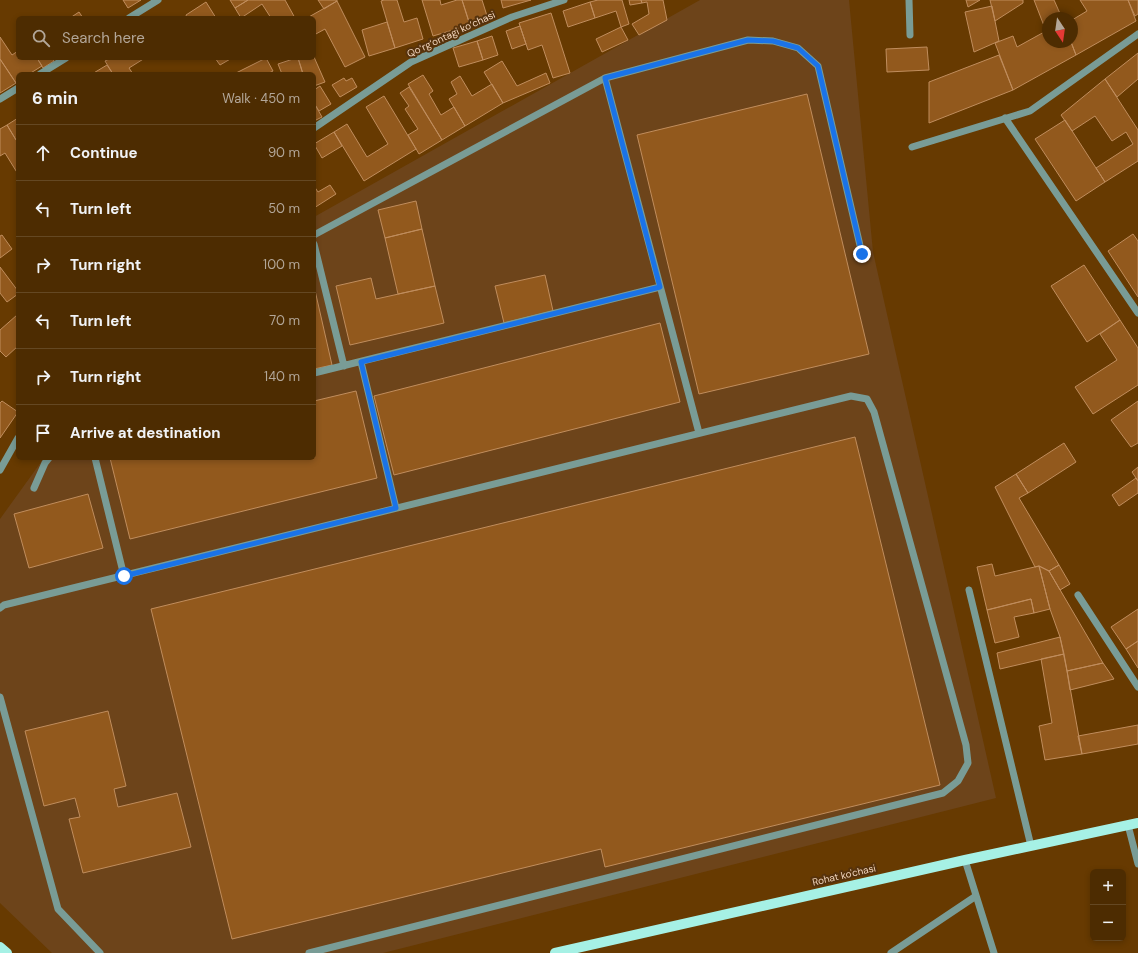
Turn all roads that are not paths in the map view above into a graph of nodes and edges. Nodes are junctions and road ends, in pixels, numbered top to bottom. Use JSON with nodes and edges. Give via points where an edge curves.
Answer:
{"nodes":[{"id":1,"x":158,"y":0,"type":"edge"},
{"id":2,"x":564,"y":0,"type":"edge"},
{"id":3,"x":909,"y":0,"type":"edge"},
{"id":4,"x":132,"y":16,"type":"edge"},
{"id":5,"x":1138,"y":34,"type":"edge"},
{"id":6,"x":910,"y":35,"type":"dead end"},
{"id":7,"x":63,"y":60,"type":"edge"},
{"id":8,"x":43,"y":72,"type":"edge"},
{"id":9,"x":605,"y":78,"type":"junction"},
{"id":10,"x":16,"y":89,"type":"edge"},
{"id":11,"x":0,"y":99,"type":"edge"},
{"id":12,"x":1005,"y":118,"type":"junction"},
{"id":13,"x":316,"y":127,"type":"edge"},
{"id":14,"x":912,"y":147,"type":"dead end"},
{"id":15,"x":316,"y":234,"type":"edge"},
{"id":16,"x":316,"y":252,"type":"edge"},
{"id":17,"x":862,"y":254,"type":"dead end"},
{"id":18,"x":660,"y":287,"type":"junction"},
{"id":19,"x":1138,"y":313,"type":"edge"},
{"id":20,"x":361,"y":362,"type":"junction"},
{"id":21,"x":344,"y":366,"type":"junction"},
{"id":22,"x":316,"y":373,"type":"edge"},
{"id":23,"x":699,"y":433,"type":"junction"},
{"id":24,"x":16,"y":442,"type":"edge"},
{"id":25,"x":47,"y":460,"type":"edge"},
{"id":26,"x":95,"y":460,"type":"edge"},
{"id":27,"x":0,"y":470,"type":"edge"},
{"id":28,"x":34,"y":488,"type":"dead end"},
{"id":29,"x":396,"y":508,"type":"junction"},
{"id":30,"x":124,"y":576,"type":"junction"},
{"id":31,"x":969,"y":590,"type":"dead end"},
{"id":32,"x":1078,"y":595,"type":"dead end"},
{"id":33,"x":0,"y":608,"type":"edge"},
{"id":34,"x":1138,"y":687,"type":"edge"},
{"id":35,"x":0,"y":699,"type":"edge"},
{"id":36,"x":1133,"y":824,"type":"edge"},
{"id":37,"x":1031,"y":846,"type":"junction"},
{"id":38,"x":965,"y":860,"type":"junction"},
{"id":39,"x":1138,"y":864,"type":"edge"},
{"id":40,"x":976,"y":896,"type":"junction"},
{"id":41,"x":0,"y":947,"type":"edge"},
{"id":42,"x":7,"y":953,"type":"edge"},
{"id":43,"x":100,"y":953,"type":"edge"},
{"id":44,"x":310,"y":953,"type":"edge"},
{"id":45,"x":555,"y":953,"type":"edge"},
{"id":46,"x":891,"y":953,"type":"edge"},
{"id":47,"x":994,"y":953,"type":"edge"}],
"edges":[{"from":1,"to":4,"type":"street"},
{"from":2,"to":13,"type":"street","name":"Qo‘rg‘ontagi ko‘chasi","via":[[512,17],[411,62]]},
{"from":3,"to":6,"type":"street"},
{"from":5,"to":12,"type":"street","via":[[1030,111]]},
{"from":7,"to":8,"type":"street"},
{"from":9,"to":15,"type":"street"},
{"from":9,"to":17,"type":"street","via":[[748,40],[773,41],[798,48],[818,66]]},
{"from":9,"to":18,"type":"street"},
{"from":10,"to":11,"type":"street"},
{"from":12,"to":14,"type":"street"},
{"from":12,"to":19,"type":"street"},
{"from":16,"to":21,"type":"street"},
{"from":18,"to":20,"type":"street"},
{"from":18,"to":23,"type":"street"},
{"from":20,"to":21,"type":"street"},
{"from":20,"to":29,"type":"street"},
{"from":21,"to":22,"type":"street"},
{"from":23,"to":29,"type":"street"},
{"from":23,"to":44,"type":"street","via":[[851,396],[867,399],[874,412],[966,745],[968,764],[958,781],[943,793]]},
{"from":24,"to":27,"type":"street"},
{"from":25,"to":28,"type":"street"},
{"from":26,"to":30,"type":"street"},
{"from":29,"to":30,"type":"street"},
{"from":30,"to":33,"type":"street"},
{"from":31,"to":37,"type":"street"},
{"from":32,"to":34,"type":"street"},
{"from":35,"to":43,"type":"street","via":[[58,909]]},
{"from":36,"to":37,"type":"main road","name":"Rohat ko'chasi"},
{"from":36,"to":39,"type":"street"},
{"from":37,"to":38,"type":"main road","name":"Rohat ko'chasi"},
{"from":38,"to":40,"type":"street"},
{"from":38,"to":45,"type":"main road","name":"Rohat ko'chasi"},
{"from":40,"to":46,"type":"street"},
{"from":40,"to":47,"type":"street"},
{"from":41,"to":42,"type":"main road"}]}
